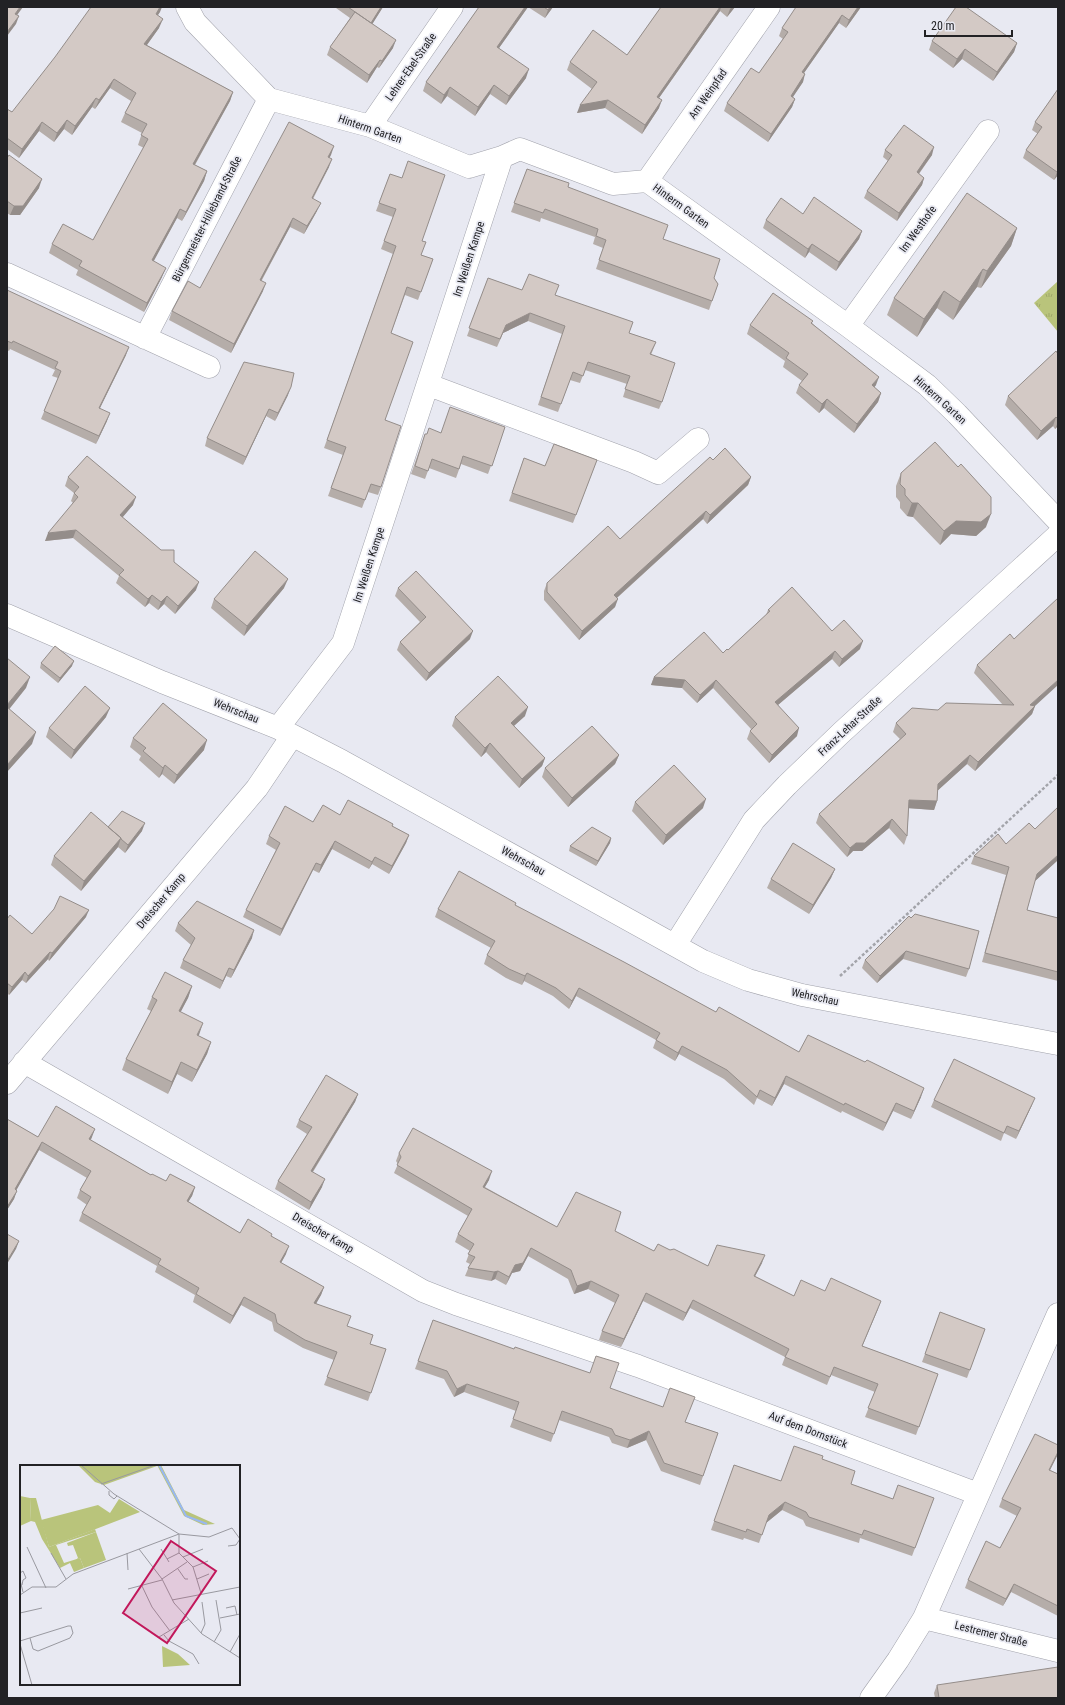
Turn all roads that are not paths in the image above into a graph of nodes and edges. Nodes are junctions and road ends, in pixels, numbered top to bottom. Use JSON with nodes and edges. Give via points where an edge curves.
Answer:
{"nodes":[{"id":1,"x":187,"y":7,"type":"edge"},
{"id":2,"x":452,"y":7,"type":"edge"},
{"id":3,"x":769,"y":7,"type":"edge"},
{"id":4,"x":269,"y":99,"type":"junction"},
{"id":5,"x":370,"y":126,"type":"junction"},
{"id":6,"x":988,"y":132,"type":"dead end"},
{"id":7,"x":502,"y":157,"type":"junction"},
{"id":8,"x":647,"y":181,"type":"junction"},
{"id":9,"x":7,"y":274,"type":"edge"},
{"id":10,"x":848,"y":326,"type":"junction"},
{"id":11,"x":145,"y":338,"type":"junction"},
{"id":12,"x":209,"y":366,"type":"dead end"},
{"id":13,"x":429,"y":385,"type":"junction"},
{"id":14,"x":698,"y":438,"type":"dead end"},
{"id":15,"x":1058,"y":521,"type":"edge"},
{"id":16,"x":1058,"y":535,"type":"edge"},
{"id":17,"x":7,"y":615,"type":"edge"},
{"id":18,"x":285,"y":732,"type":"junction"},
{"id":19,"x":675,"y":945,"type":"junction"},
{"id":20,"x":1058,"y":1044,"type":"edge"},
{"id":21,"x":24,"y":1062,"type":"junction"},
{"id":22,"x":7,"y":1083,"type":"edge"},
{"id":23,"x":1058,"y":1314,"type":"edge"},
{"id":24,"x":638,"y":1366,"type":"joint"},
{"id":25,"x":978,"y":1494,"type":"junction"},
{"id":26,"x":924,"y":1618,"type":"junction"},
{"id":27,"x":1058,"y":1651,"type":"edge"},
{"id":28,"x":871,"y":1698,"type":"edge"}],
"edges":[{"from":1,"to":4,"type":"street","via":[[195,22]]},
{"from":2,"to":5,"type":"street","name":"Lehrer-Ebel-Straße"},
{"from":3,"to":8,"type":"street","name":"Am Weinpfad"},
{"from":4,"to":5,"type":"street","name":"Hinterm Garten"},
{"from":4,"to":11,"type":"street","name":"Bürgermeister-Hillebrand-Straße"},
{"from":5,"to":7,"type":"street","name":"Hinterm Garten","via":[[469,166]]},
{"from":6,"to":10,"type":"street","name":"Im Westhofe"},
{"from":7,"to":8,"type":"street","name":"Hinterm Garten","via":[[520,149],[613,184]]},
{"from":7,"to":13,"type":"street","name":"Im Weißen Kampe"},
{"from":8,"to":10,"type":"street","name":"Hinterm Garten"},
{"from":9,"to":11,"type":"street"},
{"from":10,"to":15,"type":"street","name":"Hinterm Garten","via":[[932,390],[958,414]]},
{"from":11,"to":12,"type":"street"},
{"from":13,"to":14,"type":"street","via":[[658,473]]},
{"from":13,"to":18,"type":"street","name":"Im Weißen Kampe","via":[[343,643]]},
{"from":16,"to":19,"type":"street","name":"Franz-Lehar-Straße","via":[[787,785],[760,814],[731,855]]},
{"from":17,"to":18,"type":"street","name":"Wehrschau"},
{"from":18,"to":19,"type":"street","name":"Wehrschau"},
{"from":18,"to":21,"type":"street","name":"Dreischer Kamp","via":[[257,788]]},
{"from":19,"to":20,"type":"street","name":"Wehrschau","via":[[703,961],[748,980],[816,998]]},
{"from":21,"to":22,"type":"street","name":"Dreischer Kamp"},
{"from":21,"to":24,"type":"street","name":"Dreischer Kamp","via":[[423,1291]]},
{"from":23,"to":25,"type":"street"},
{"from":24,"to":25,"type":"street","name":"Auf dem Dornstück"},
{"from":25,"to":26,"type":"street"},
{"from":26,"to":27,"type":"street","name":"Lestremer Straße"},
{"from":26,"to":28,"type":"street"}]}
